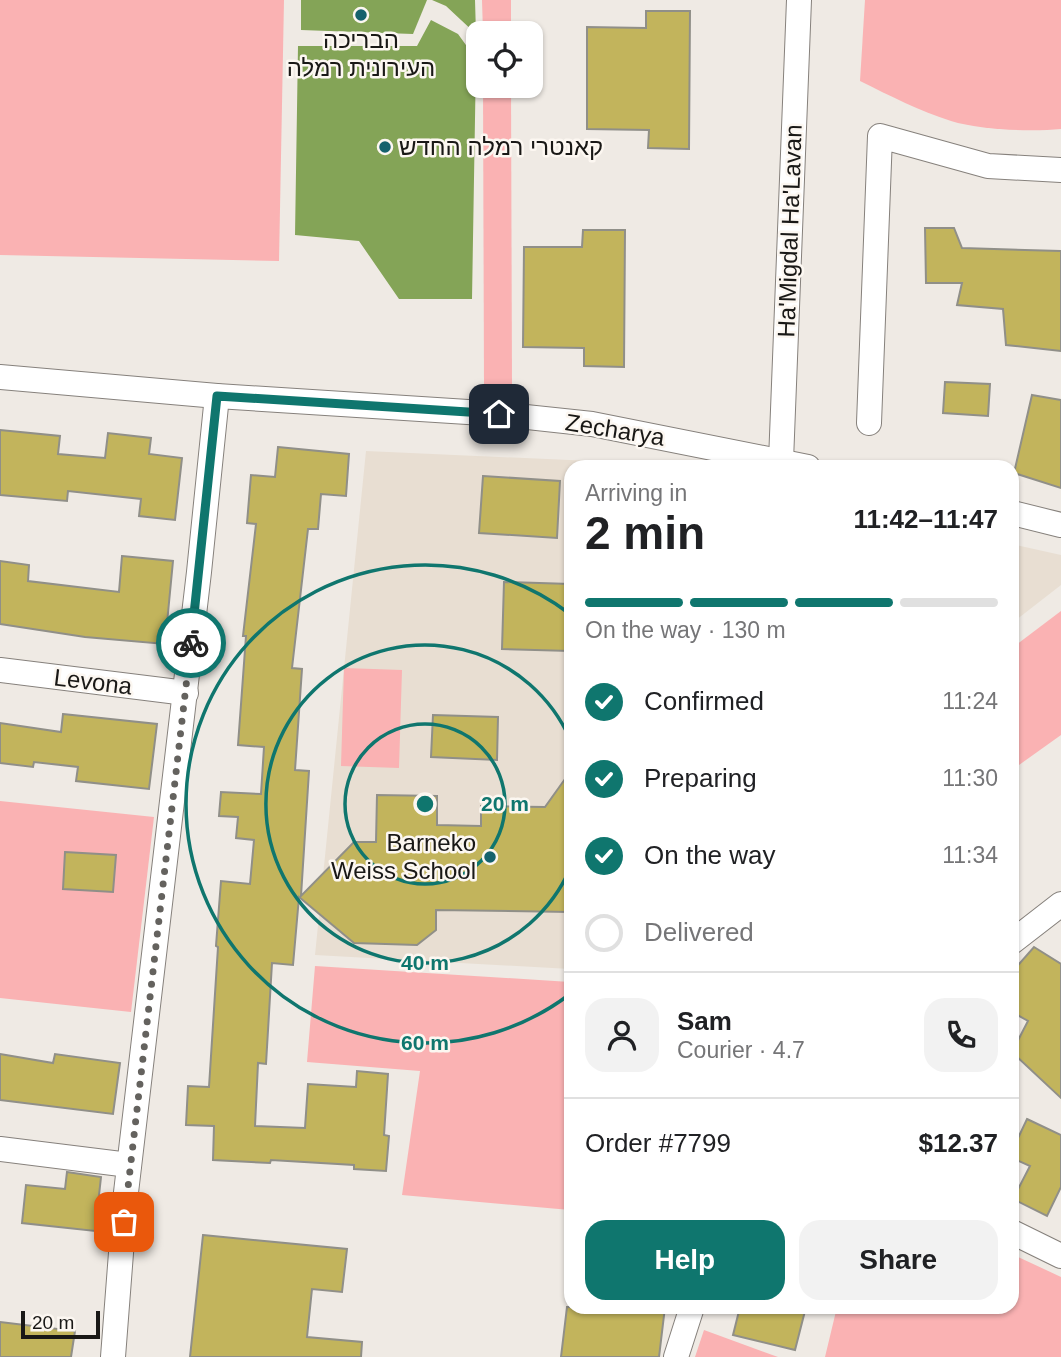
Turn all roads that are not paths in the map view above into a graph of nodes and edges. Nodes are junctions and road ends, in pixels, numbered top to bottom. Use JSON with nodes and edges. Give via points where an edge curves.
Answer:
{"nodes":[{"id":1,"x":799,"y":0,"type":"edge"},
{"id":2,"x":1061,"y":170,"type":"edge"},
{"id":3,"x":0,"y":377,"type":"edge"},
{"id":4,"x":217,"y":396,"type":"junction"},
{"id":5,"x":869,"y":423,"type":"dead end"},
{"id":6,"x":776,"y":460,"type":"edge"},
{"id":7,"x":781,"y":460,"type":"edge"},
{"id":8,"x":1019,"y":515,"type":"edge"},
{"id":9,"x":1061,"y":525,"type":"edge"},
{"id":10,"x":0,"y":670,"type":"edge"},
{"id":11,"x":186,"y":693,"type":"junction"},
{"id":12,"x":1061,"y":904,"type":"edge"},
{"id":13,"x":1019,"y":937,"type":"edge"},
{"id":14,"x":0,"y":1149,"type":"edge"},
{"id":15,"x":130,"y":1165,"type":"junction"},
{"id":16,"x":1019,"y":1235,"type":"edge"},
{"id":17,"x":1061,"y":1255,"type":"edge"},
{"id":18,"x":690,"y":1314,"type":"edge"},
{"id":19,"x":113,"y":1357,"type":"edge"},
{"id":20,"x":676,"y":1357,"type":"edge"}],
"edges":[{"from":1,"to":7,"type":"street","name":"Ha'Migdal Ha'Lavan"},
{"from":2,"to":5,"type":"street","via":[[988,166],[880,136]]},
{"from":3,"to":4,"type":"street","name":"Zecharya"},
{"from":4,"to":6,"type":"street","name":"Zecharya","via":[[592,424]]},
{"from":4,"to":11,"type":"street"},
{"from":8,"to":9,"type":"street"},
{"from":10,"to":11,"type":"street","name":"Levona"},
{"from":11,"to":15,"type":"street"},
{"from":12,"to":13,"type":"street"},
{"from":14,"to":15,"type":"street"},
{"from":15,"to":19,"type":"street"},
{"from":16,"to":17,"type":"street"},
{"from":18,"to":20,"type":"street"}]}
